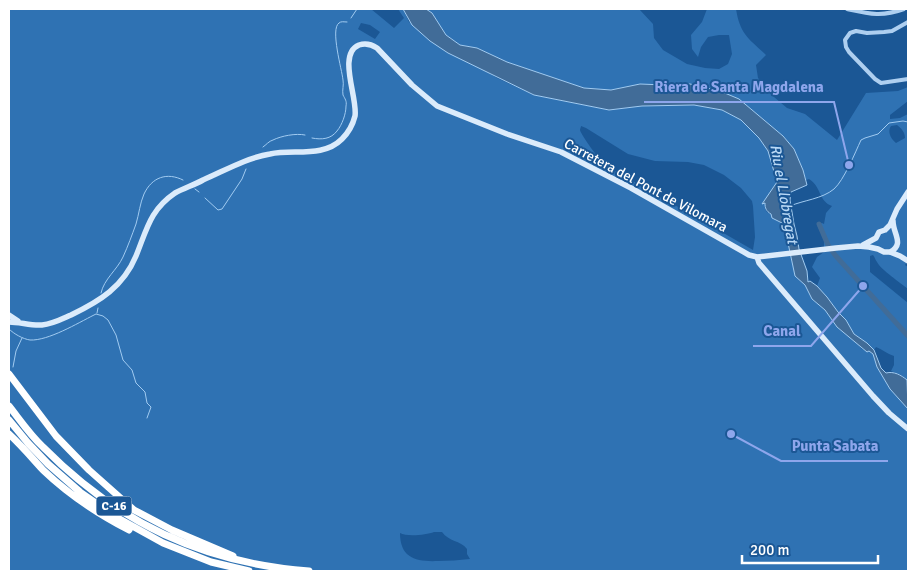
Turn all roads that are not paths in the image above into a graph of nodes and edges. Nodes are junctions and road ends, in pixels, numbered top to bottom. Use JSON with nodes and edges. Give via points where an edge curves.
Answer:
{"nodes":[{"id":1,"x":848,"y":9,"type":"edge"},
{"id":2,"x":904,"y":9,"type":"edge"},
{"id":3,"x":908,"y":22,"type":"edge"},
{"id":4,"x":908,"y":79,"type":"edge"},
{"id":5,"x":908,"y":192,"type":"edge"},
{"id":6,"x":893,"y":219,"type":"junction"},
{"id":7,"x":885,"y":230,"type":"junction"},
{"id":8,"x":895,"y":234,"type":"junction"},
{"id":9,"x":876,"y":238,"type":"junction"},
{"id":10,"x":898,"y":245,"type":"junction"},
{"id":11,"x":858,"y":246,"type":"junction"},
{"id":12,"x":878,"y":249,"type":"junction"},
{"id":13,"x":890,"y":252,"type":"junction"},
{"id":14,"x":759,"y":257,"type":"junction"},
{"id":15,"x":907,"y":260,"type":"edge"},
{"id":16,"x":9,"y":315,"type":"edge"},
{"id":17,"x":9,"y":322,"type":"edge"},
{"id":18,"x":20,"y":322,"type":"junction"},
{"id":19,"x":9,"y":374,"type":"edge"},
{"id":20,"x":9,"y":406,"type":"edge"},
{"id":21,"x":9,"y":420,"type":"edge"},
{"id":22,"x":908,"y":429,"type":"edge"},
{"id":23,"x":9,"y":434,"type":"edge"},
{"id":24,"x":211,"y":562,"type":"junction"},
{"id":25,"x":247,"y":562,"type":"junction"},
{"id":26,"x":249,"y":571,"type":"edge"},
{"id":27,"x":310,"y":571,"type":"edge"}],
"edges":[{"from":1,"to":2,"type":"street","via":[[877,15]]},
{"from":3,"to":4,"type":"street","via":[[884,32],[856,31],[845,40],[849,52],[881,83]]},
{"from":5,"to":6,"type":"street"},
{"from":6,"to":7,"type":"street"},
{"from":6,"to":8,"type":"street"},
{"from":7,"to":8,"type":"street"},
{"from":7,"to":9,"type":"street"},
{"from":8,"to":10,"type":"street"},
{"from":9,"to":11,"type":"street"},
{"from":9,"to":12,"type":"street"},
{"from":10,"to":13,"type":"street"},
{"from":10,"to":15,"type":"street"},
{"from":11,"to":12,"type":"street"},
{"from":11,"to":14,"type":"street"},
{"from":12,"to":13,"type":"street"},
{"from":13,"to":15,"type":"street"},
{"from":14,"to":18,"type":"street","name":"Carretera del Pont de Vilomara","via":[[743,252],[561,152],[437,106],[377,48],[364,44],[355,47],[349,56],[355,117],[334,145],[313,152],[260,156],[181,190],[154,212],[131,266],[112,291],[57,321],[43,325]]},
{"from":14,"to":22,"type":"street","via":[[759,263],[873,396]]},
{"from":16,"to":18,"type":"street","name":"Carretera del Pont de Vilomara"},
{"from":17,"to":18,"type":"street","name":"Carretera del Pont de Vilomara"},
{"from":19,"to":25,"type":"highway","via":[[56,436],[88,470],[134,510]]},
{"from":20,"to":25,"type":"highway","number":"C-16","via":[[48,453],[121,512],[189,545]]},
{"from":21,"to":24,"type":"highway","number":"C-16","via":[[28,444],[80,492],[163,544]]},
{"from":23,"to":24,"type":"highway","via":[[43,470],[108,519],[163,548]]},
{"from":24,"to":26,"type":"highway","number":"C-16"},
{"from":25,"to":27,"type":"highway","number":"C-16"}]}
